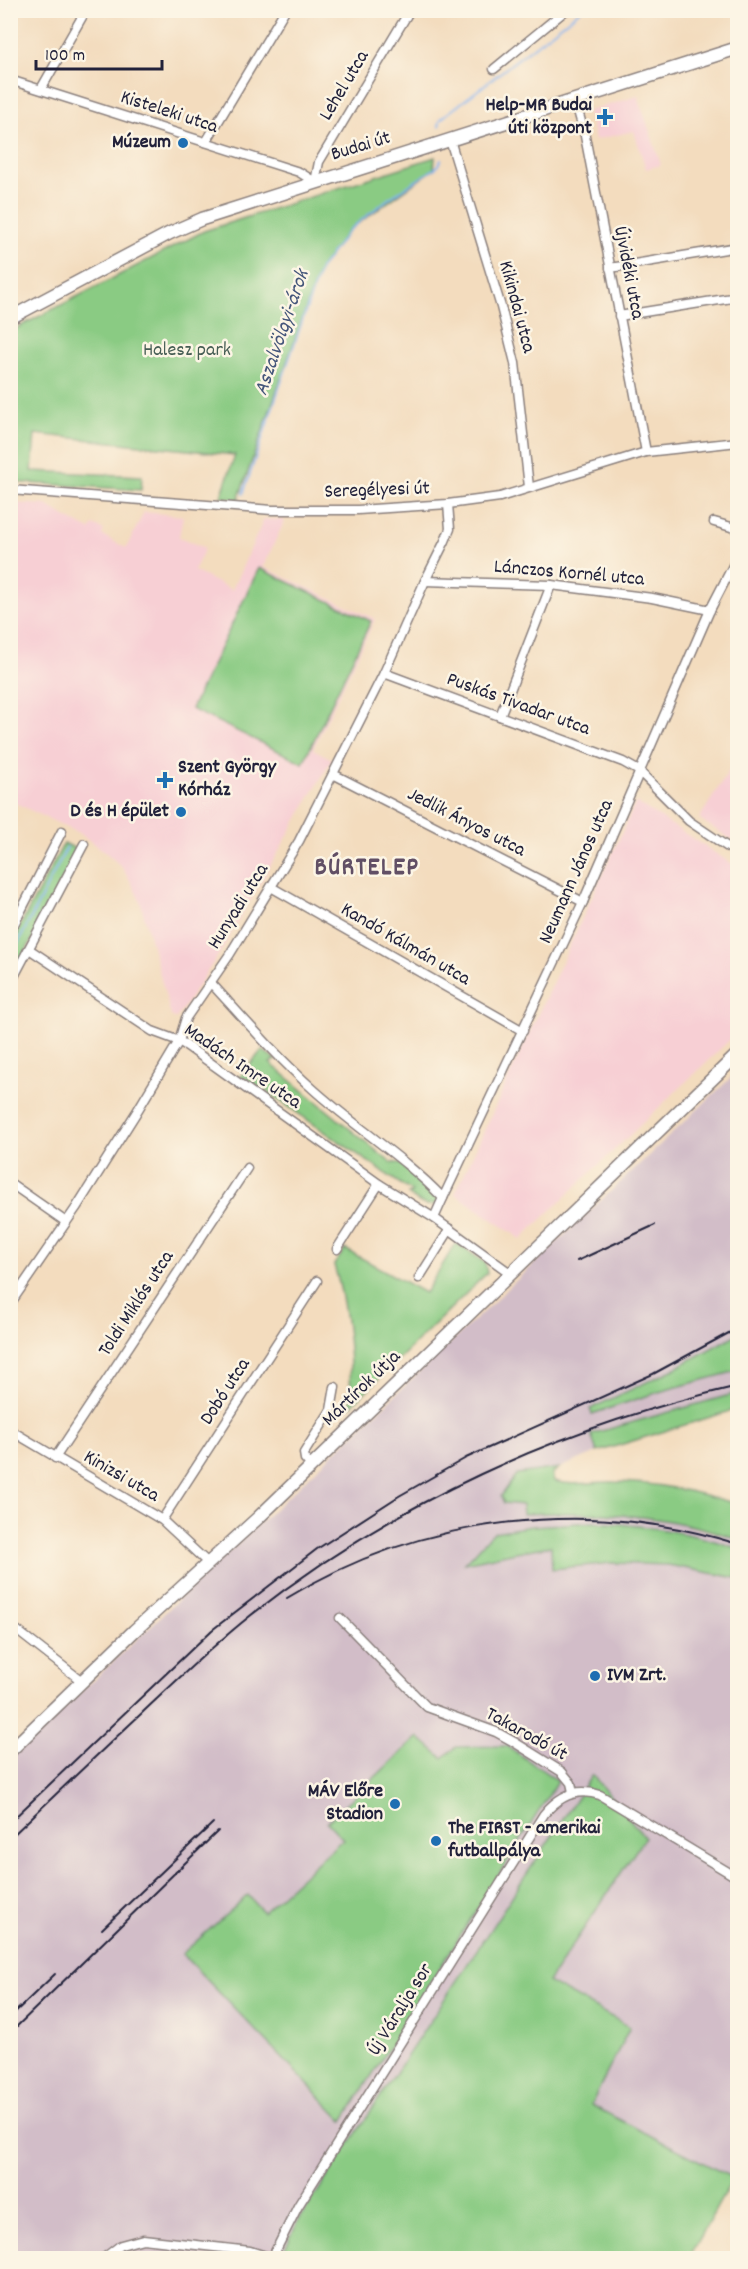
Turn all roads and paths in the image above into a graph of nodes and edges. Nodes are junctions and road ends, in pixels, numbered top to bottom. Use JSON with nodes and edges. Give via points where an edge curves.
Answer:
{"nodes":[{"id":1,"x":86,"y":10,"type":"edge"},
{"id":2,"x":285,"y":10,"type":"edge"},
{"id":3,"x":410,"y":10,"type":"edge"},
{"id":4,"x":566,"y":10,"type":"edge"},
{"id":5,"x":738,"y":48,"type":"edge"},
{"id":6,"x":494,"y":69,"type":"dead end"},
{"id":7,"x":10,"y":80,"type":"edge"},
{"id":8,"x":41,"y":89,"type":"junction"},
{"id":9,"x":575,"y":100,"type":"junction"},
{"id":10,"x":450,"y":140,"type":"junction"},
{"id":11,"x":206,"y":142,"type":"junction"},
{"id":12,"x":315,"y":182,"type":"junction"},
{"id":13,"x":738,"y":247,"type":"edge"},
{"id":14,"x":610,"y":268,"type":"junction"},
{"id":15,"x":738,"y":297,"type":"edge"},
{"id":16,"x":619,"y":316,"type":"junction"},
{"id":17,"x":10,"y":318,"type":"edge"},
{"id":18,"x":738,"y":442,"type":"edge"},
{"id":19,"x":646,"y":452,"type":"junction"},
{"id":20,"x":529,"y":487,"type":"junction"},
{"id":21,"x":10,"y":490,"type":"edge"},
{"id":22,"x":447,"y":504,"type":"junction"},
{"id":23,"x":714,"y":522,"type":"dead end"},
{"id":24,"x":738,"y":529,"type":"edge"},
{"id":25,"x":738,"y":556,"type":"edge"},
{"id":26,"x":425,"y":581,"type":"junction"},
{"id":27,"x":551,"y":585,"type":"junction"},
{"id":28,"x":710,"y":610,"type":"junction"},
{"id":29,"x":384,"y":673,"type":"junction"},
{"id":30,"x":500,"y":716,"type":"junction"},
{"id":31,"x":639,"y":771,"type":"junction"},
{"id":32,"x":333,"y":774,"type":"junction"},
{"id":33,"x":62,"y":831,"type":"dead end"},
{"id":34,"x":84,"y":844,"type":"dead end"},
{"id":35,"x":738,"y":854,"type":"edge"},
{"id":36,"x":271,"y":887,"type":"junction"},
{"id":37,"x":583,"y":902,"type":"junction"},
{"id":38,"x":10,"y":932,"type":"edge"},
{"id":39,"x":29,"y":949,"type":"junction"},
{"id":40,"x":211,"y":983,"type":"junction"},
{"id":41,"x":10,"y":984,"type":"edge"},
{"id":42,"x":523,"y":1031,"type":"junction"},
{"id":43,"x":178,"y":1041,"type":"junction"},
{"id":44,"x":738,"y":1054,"type":"edge"},
{"id":45,"x":247,"y":1168,"type":"dead end"},
{"id":46,"x":10,"y":1183,"type":"edge"},
{"id":47,"x":379,"y":1184,"type":"junction"},
{"id":48,"x":443,"y":1198,"type":"junction"},
{"id":49,"x":434,"y":1218,"type":"junction"},
{"id":50,"x":66,"y":1222,"type":"junction"},
{"id":51,"x":450,"y":1229,"type":"junction"},
{"id":52,"x":337,"y":1249,"type":"dead end"},
{"id":53,"x":510,"y":1273,"type":"junction"},
{"id":54,"x":419,"y":1278,"type":"dead end"},
{"id":55,"x":317,"y":1281,"type":"dead end"},
{"id":56,"x":10,"y":1304,"type":"edge"},
{"id":57,"x":335,"y":1387,"type":"dead end"},
{"id":58,"x":10,"y":1430,"type":"edge"},
{"id":59,"x":55,"y":1458,"type":"junction"},
{"id":60,"x":311,"y":1466,"type":"junction"},
{"id":61,"x":162,"y":1520,"type":"junction"},
{"id":62,"x":208,"y":1563,"type":"junction"},
{"id":63,"x":340,"y":1618,"type":"dead end"},
{"id":64,"x":10,"y":1625,"type":"edge"},
{"id":65,"x":83,"y":1682,"type":"junction"},
{"id":66,"x":10,"y":1751,"type":"edge"},
{"id":67,"x":573,"y":1792,"type":"junction"},
{"id":68,"x":738,"y":1878,"type":"edge"},
{"id":69,"x":272,"y":2258,"type":"edge"},
{"id":70,"x":104,"y":2259,"type":"edge"}],
"edges":[{"from":1,"to":8,"type":"street"},
{"from":2,"to":11,"type":"street"},
{"from":3,"to":12,"type":"street","name":"Lehel utca","via":[[319,162]]},
{"from":4,"to":6,"type":"street"},
{"from":5,"to":9,"type":"street","name":"Budai út"},
{"from":7,"to":8,"type":"street","name":"Kisteleki utca"},
{"from":8,"to":11,"type":"street","name":"Kisteleki utca"},
{"from":9,"to":10,"type":"street","name":"Budai út"},
{"from":9,"to":14,"type":"street","name":"Újvidéki utca"},
{"from":10,"to":12,"type":"street","name":"Budai út"},
{"from":10,"to":20,"type":"street","name":"Kikindai utca","via":[[512,352]]},
{"from":11,"to":12,"type":"street","name":"Kisteleki utca","via":[[299,172]]},
{"from":12,"to":17,"type":"street","name":"Budai út","via":[[186,226]]},
{"from":13,"to":14,"type":"street"},
{"from":14,"to":16,"type":"street","name":"Újvidéki utca"},
{"from":15,"to":16,"type":"street"},
{"from":16,"to":19,"type":"street","name":"Újvidéki utca"},
{"from":18,"to":19,"type":"street","name":"Seregélyesi út"},
{"from":19,"to":20,"type":"street","name":"Seregélyesi út"},
{"from":20,"to":22,"type":"street","name":"Seregélyesi út","via":[[500,497]]},
{"from":21,"to":22,"type":"street","name":"Seregélyesi út","via":[[272,510]]},
{"from":22,"to":26,"type":"street","name":"Hunyadi utca","via":[[450,529]]},
{"from":23,"to":24,"type":"street"},
{"from":25,"to":28,"type":"street","name":"Neumann János utca"},
{"from":26,"to":27,"type":"street","name":"Lánczos Kornél utca"},
{"from":26,"to":29,"type":"street","name":"Hunyadi utca"},
{"from":27,"to":28,"type":"street","name":"Lánczos Kornél utca"},
{"from":27,"to":30,"type":"street"},
{"from":28,"to":31,"type":"street","name":"Neumann János utca"},
{"from":29,"to":30,"type":"street","name":"Puskás Tivadar utca"},
{"from":29,"to":32,"type":"street","name":"Hunyadi utca"},
{"from":30,"to":31,"type":"street","name":"Puskás Tivadar utca"},
{"from":31,"to":35,"type":"street","via":[[681,815]]},
{"from":31,"to":37,"type":"street","name":"Neumann János utca"},
{"from":32,"to":36,"type":"street","name":"Hunyadi utca"},
{"from":32,"to":37,"type":"street","name":"Jedlik Ányos utca"},
{"from":33,"to":38,"type":"street"},
{"from":34,"to":39,"type":"street"},
{"from":36,"to":40,"type":"street","name":"Hunyadi utca"},
{"from":36,"to":42,"type":"street","name":"Kandó Kálmán utca"},
{"from":37,"to":42,"type":"street","name":"Neumann János utca"},
{"from":39,"to":41,"type":"street"},
{"from":39,"to":43,"type":"street","name":"Madách Imre utca","via":[[153,1031]]},
{"from":40,"to":43,"type":"street","name":"Hunyadi utca","via":[[186,1018]]},
{"from":40,"to":48,"type":"street","name":"Madách Imre utca","via":[[314,1090],[404,1161]]},
{"from":42,"to":48,"type":"street","name":"Neumann János utca"},
{"from":43,"to":47,"type":"street","name":"Madách Imre utca"},
{"from":43,"to":50,"type":"street","name":"Hunyadi utca"},
{"from":44,"to":53,"type":"street","name":"Mártírok útja"},
{"from":45,"to":59,"type":"street","name":"Toldi Miklós utca"},
{"from":46,"to":50,"type":"street"},
{"from":47,"to":49,"type":"street","name":"Madách Imre utca"},
{"from":47,"to":52,"type":"street"},
{"from":48,"to":49,"type":"street"},
{"from":49,"to":51,"type":"street","name":"Madách Imre utca"},
{"from":50,"to":56,"type":"street","name":"Hunyadi utca"},
{"from":51,"to":53,"type":"street","name":"Madách Imre utca"},
{"from":51,"to":54,"type":"street"},
{"from":53,"to":60,"type":"street","name":"Mártírok útja"},
{"from":55,"to":61,"type":"street","name":"Dobó utca"},
{"from":57,"to":60,"type":"street","via":[[331,1410],[304,1453]]},
{"from":58,"to":59,"type":"street","name":"Kinizsi utca"},
{"from":59,"to":61,"type":"street","name":"Kinizsi utca"},
{"from":60,"to":62,"type":"street","name":"Mártírok útja"},
{"from":61,"to":62,"type":"street","name":"Kinizsi utca"},
{"from":62,"to":65,"type":"street","name":"Mártírok útja"},
{"from":63,"to":67,"type":"street","name":"Takarodó út","via":[[428,1707],[514,1742],[562,1772]]},
{"from":64,"to":65,"type":"street"},
{"from":65,"to":66,"type":"street","name":"Mártírok útja"},
{"from":67,"to":68,"type":"street","name":"Takarodó út","via":[[600,1795]]},
{"from":67,"to":69,"type":"street","name":"Új Váralja sor","via":[[558,1799],[544,1814],[298,2206]]},
{"from":69,"to":70,"type":"street","via":[[250,2251],[143,2239],[121,2245]]}]}
